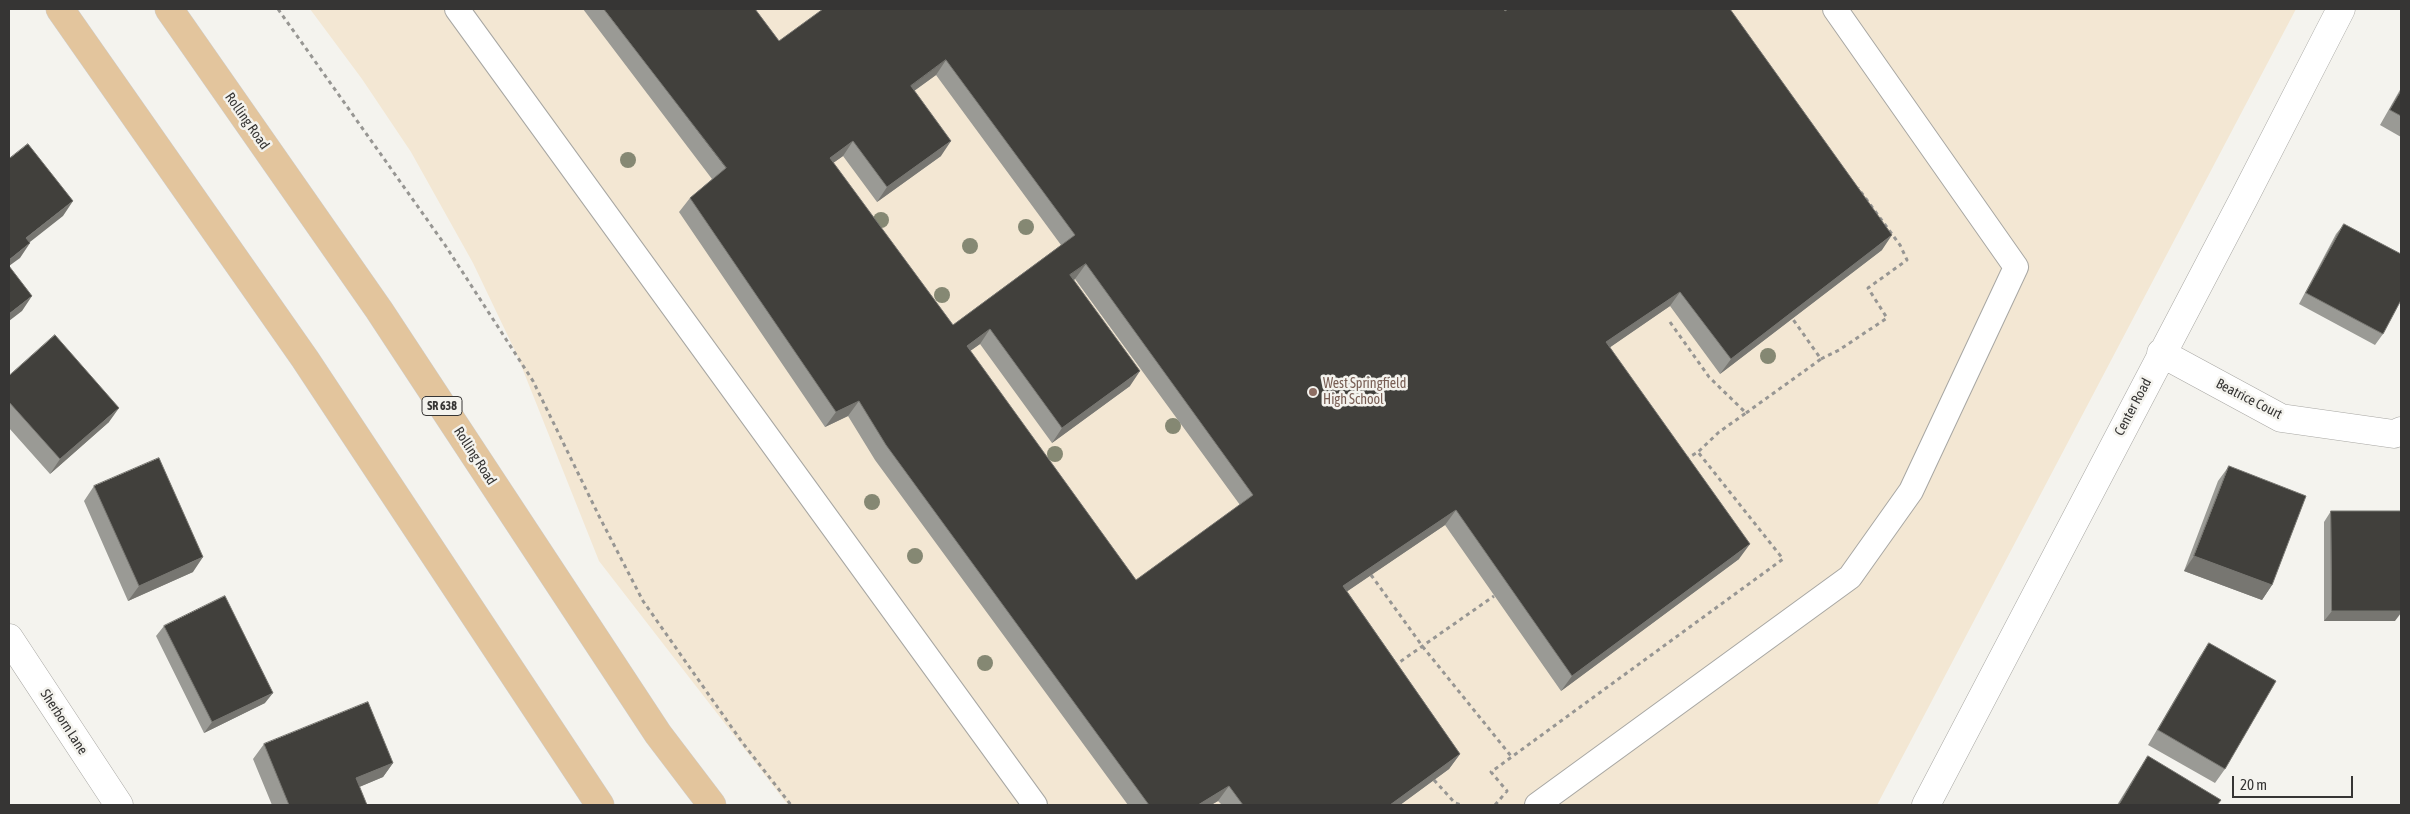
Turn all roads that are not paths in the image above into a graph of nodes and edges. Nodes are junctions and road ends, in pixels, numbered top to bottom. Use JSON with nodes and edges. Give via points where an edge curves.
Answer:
{"nodes":[{"id":1,"x":60,"y":9,"type":"edge"},
{"id":2,"x":169,"y":9,"type":"edge"},
{"id":3,"x":457,"y":9,"type":"edge"},
{"id":4,"x":1835,"y":9,"type":"edge"},
{"id":5,"x":2341,"y":9,"type":"edge"},
{"id":6,"x":2161,"y":353,"type":"junction"},
{"id":7,"x":2401,"y":431,"type":"edge"},
{"id":8,"x":9,"y":638,"type":"edge"},
{"id":9,"x":119,"y":805,"type":"edge"},
{"id":10,"x":600,"y":805,"type":"edge"},
{"id":11,"x":712,"y":805,"type":"edge"},
{"id":12,"x":1036,"y":805,"type":"edge"},
{"id":13,"x":1537,"y":805,"type":"edge"},
{"id":14,"x":1926,"y":805,"type":"edge"}],
"edges":[{"from":1,"to":10,"type":"main road","via":[[305,359]]},
{"from":2,"to":11,"type":"main road","name":"Rolling Road","number":"SR 638","via":[[379,310],[658,734]]},
{"from":3,"to":12,"type":"lane"},
{"from":4,"to":13,"type":"lane","via":[[2016,267],[1911,491],[1850,577]]},
{"from":5,"to":6,"type":"street","name":"Center Road"},
{"from":6,"to":7,"type":"street","name":"Beatrice Court","via":[[2281,418],[2394,434]]},
{"from":6,"to":14,"type":"street","name":"Center Road"},
{"from":8,"to":9,"type":"street","name":"Sherborn Lane"}]}
